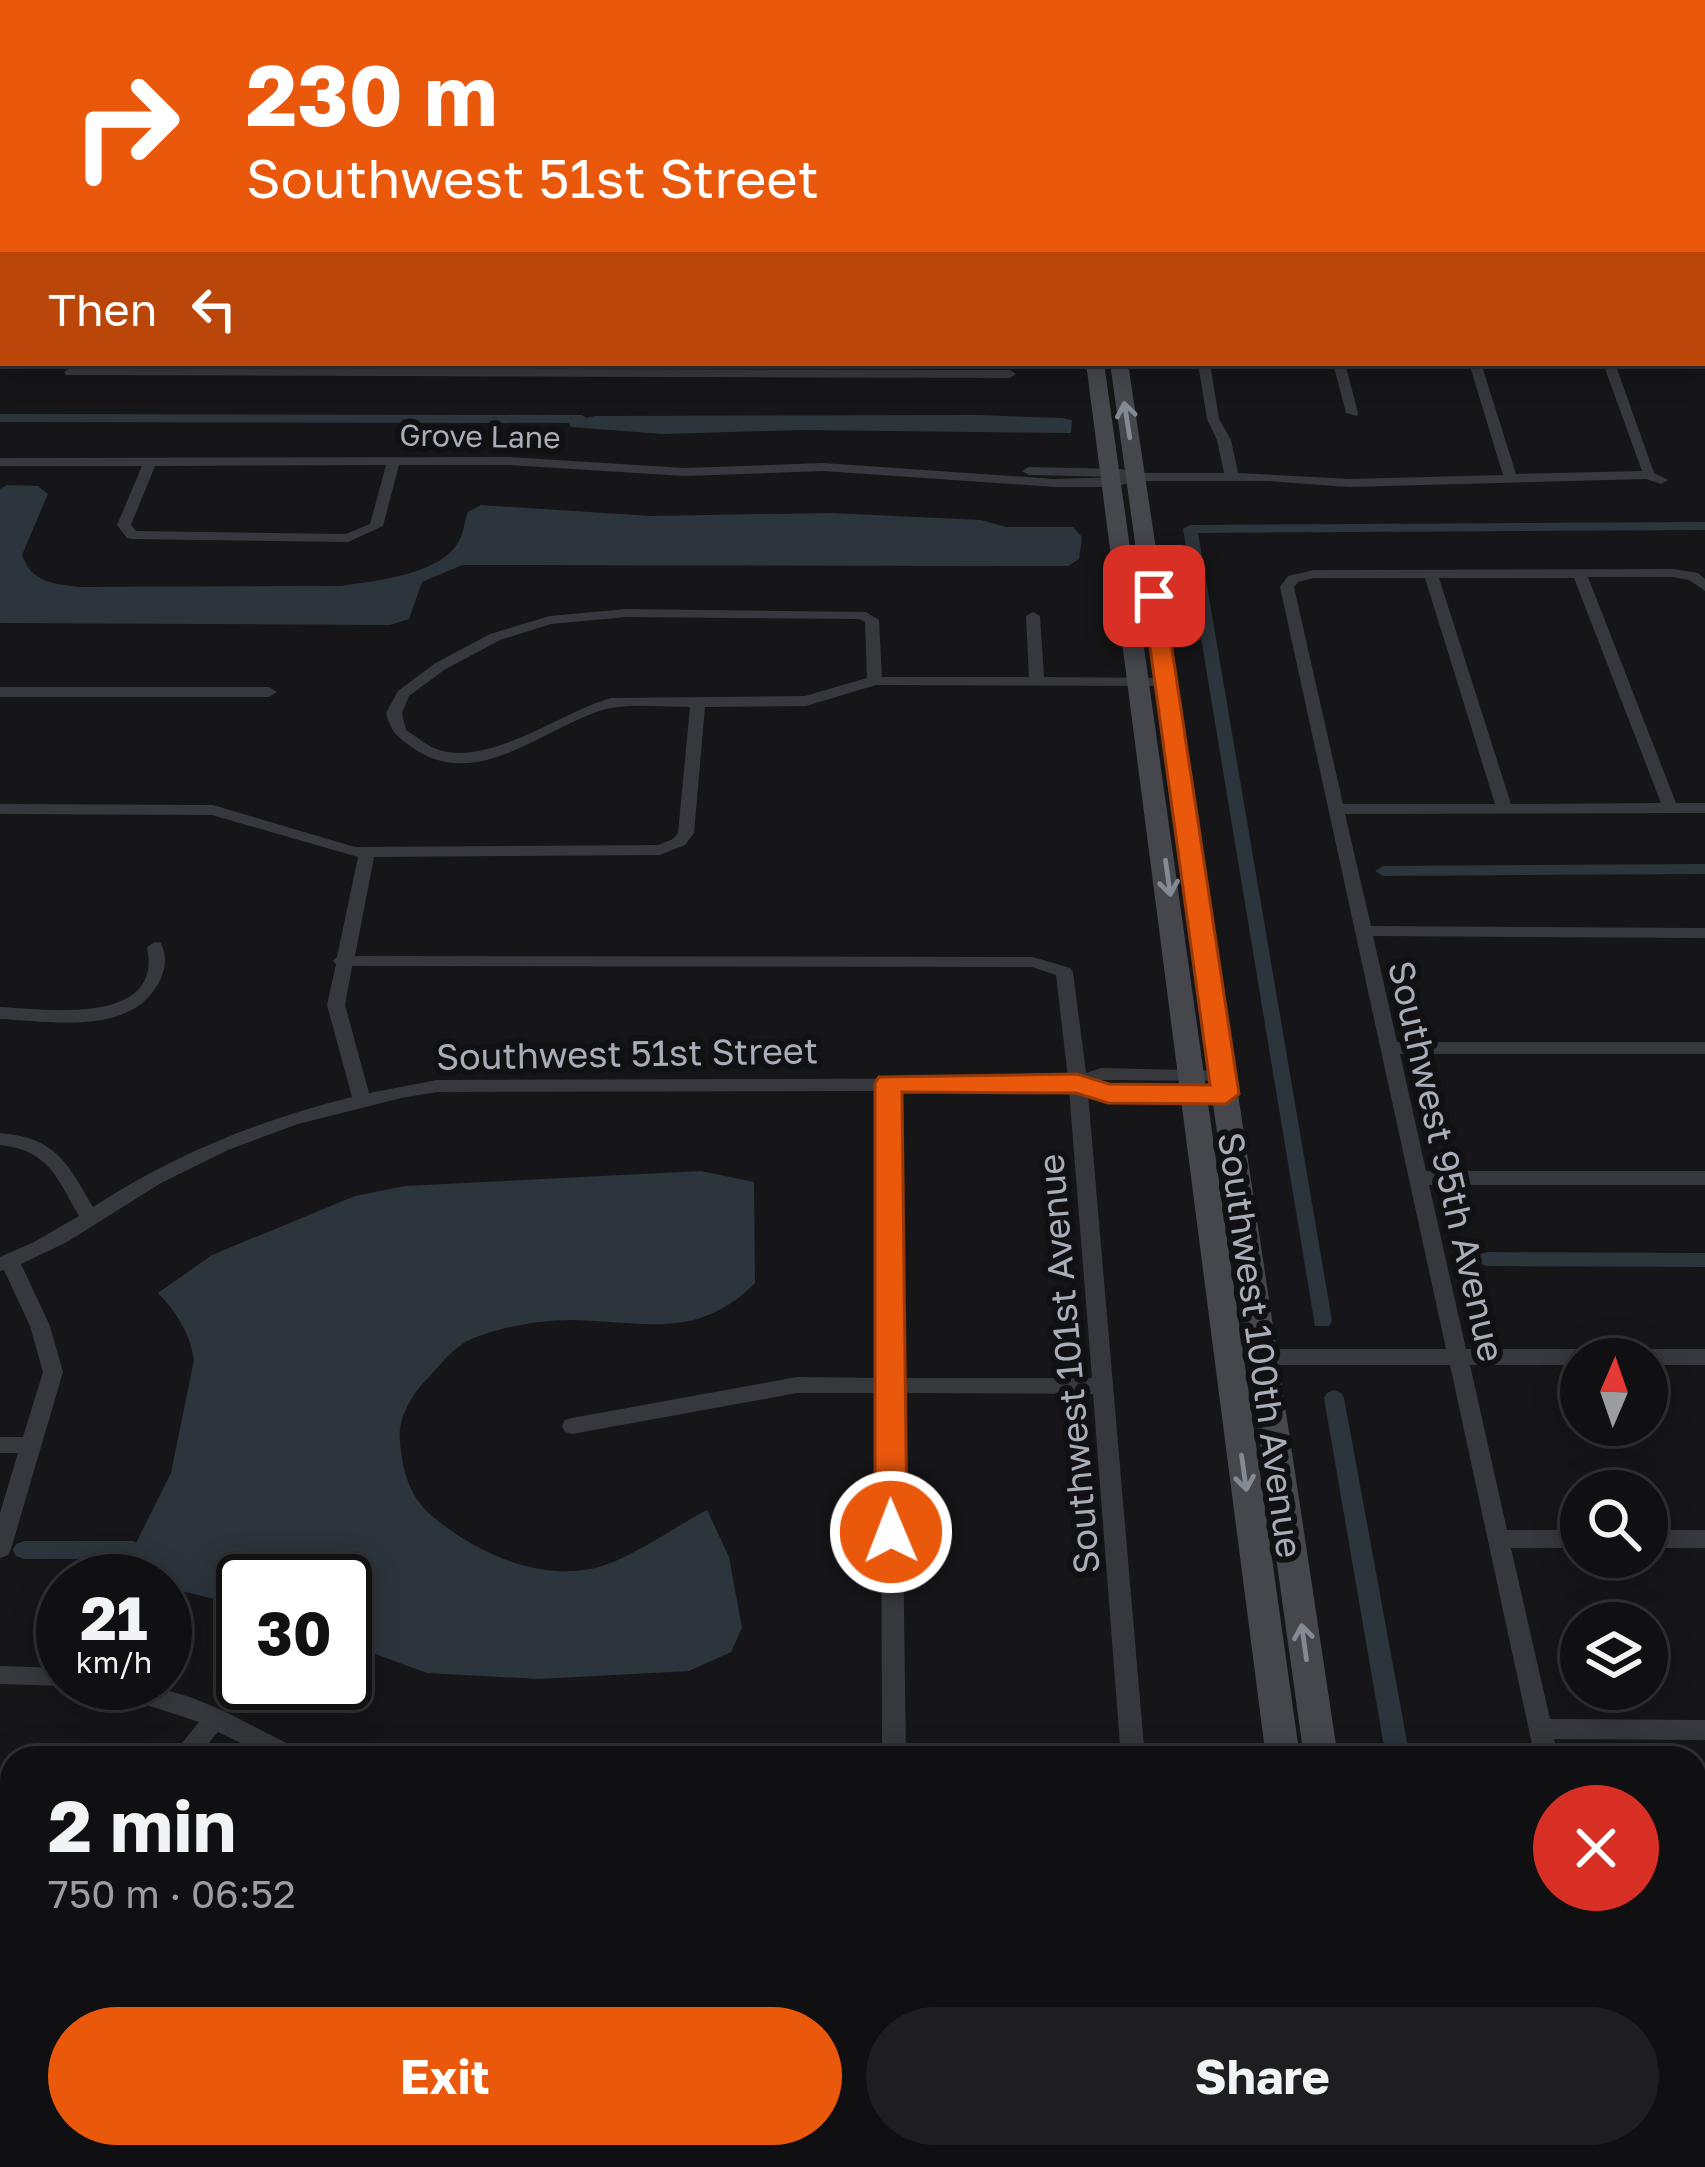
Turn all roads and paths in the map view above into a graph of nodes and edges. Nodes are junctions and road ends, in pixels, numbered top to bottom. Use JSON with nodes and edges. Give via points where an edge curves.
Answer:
{"nodes":[{"id":1,"x":1097,"y":366,"type":"edge"},
{"id":2,"x":1119,"y":366,"type":"edge"},
{"id":3,"x":1204,"y":366,"type":"edge"},
{"id":4,"x":1340,"y":366,"type":"edge"},
{"id":5,"x":1476,"y":366,"type":"edge"},
{"id":6,"x":1610,"y":366,"type":"edge"},
{"id":7,"x":151,"y":368,"type":"edge"},
{"id":8,"x":881,"y":368,"type":"edge"},
{"id":9,"x":70,"y":372,"type":"dead end"},
{"id":10,"x":1010,"y":374,"type":"dead end"},
{"id":11,"x":1352,"y":413,"type":"dead end"},
{"id":12,"x":0,"y":461,"type":"edge"},
{"id":13,"x":394,"y":461,"type":"junction"},
{"id":14,"x":151,"y":462,"type":"junction"},
{"id":15,"x":1121,"y":477,"type":"junction"},
{"id":16,"x":1232,"y":477,"type":"junction"},
{"id":17,"x":1511,"y":479,"type":"junction"},
{"id":18,"x":1579,"y":573,"type":"junction"},
{"id":19,"x":1431,"y":574,"type":"junction"},
{"id":20,"x":1699,"y":582,"type":"edge"},
{"id":21,"x":1033,"y":616,"type":"dead end"},
{"id":22,"x":875,"y":681,"type":"junction"},
{"id":23,"x":1037,"y":682,"type":"junction"},
{"id":24,"x":1154,"y":682,"type":"junction"},
{"id":25,"x":0,"y":692,"type":"edge"},
{"id":26,"x":269,"y":692,"type":"dead end"},
{"id":27,"x":698,"y":701,"type":"junction"},
{"id":28,"x":0,"y":808,"type":"edge"},
{"id":29,"x":1504,"y":808,"type":"junction"},
{"id":30,"x":1670,"y":808,"type":"junction"},
{"id":31,"x":1705,"y":808,"type":"edge"},
{"id":32,"x":1335,"y":809,"type":"junction"},
{"id":33,"x":367,"y":852,"type":"junction"},
{"id":34,"x":1362,"y":931,"type":"junction"},
{"id":35,"x":1705,"y":933,"type":"edge"},
{"id":36,"x":155,"y":947,"type":"dead end"},
{"id":37,"x":342,"y":962,"type":"junction"},
{"id":38,"x":0,"y":1012,"type":"edge"},
{"id":39,"x":1389,"y":1048,"type":"junction"},
{"id":40,"x":1705,"y":1048,"type":"edge"},
{"id":41,"x":889,"y":1083,"type":"junction"},
{"id":42,"x":1077,"y":1084,"type":"junction"},
{"id":43,"x":1209,"y":1084,"type":"junction"},
{"id":44,"x":362,"y":1099,"type":"junction"},
{"id":45,"x":0,"y":1139,"type":"edge"},
{"id":46,"x":1419,"y":1178,"type":"junction"},
{"id":47,"x":1705,"y":1178,"type":"edge"},
{"id":48,"x":89,"y":1217,"type":"junction"},
{"id":49,"x":5,"y":1262,"type":"edge"},
{"id":50,"x":1457,"y":1356,"type":"junction"},
{"id":51,"x":1244,"y":1357,"type":"junction"},
{"id":52,"x":1705,"y":1357,"type":"edge"},
{"id":53,"x":889,"y":1384,"type":"junction"},
{"id":54,"x":1103,"y":1386,"type":"junction"},
{"id":55,"x":572,"y":1426,"type":"dead end"},
{"id":56,"x":0,"y":1444,"type":"edge"},
{"id":57,"x":32,"y":1445,"type":"junction"},
{"id":58,"x":1500,"y":1539,"type":"junction"},
{"id":59,"x":1560,"y":1539,"type":"edge"},
{"id":60,"x":1668,"y":1539,"type":"edge"},
{"id":61,"x":1705,"y":1539,"type":"edge"},
{"id":62,"x":0,"y":1549,"type":"edge"},
{"id":63,"x":0,"y":1676,"type":"edge"},
{"id":64,"x":36,"y":1677,"type":"edge"},
{"id":65,"x":192,"y":1710,"type":"edge"},
{"id":66,"x":216,"y":1718,"type":"junction"},
{"id":67,"x":1541,"y":1729,"type":"junction"},
{"id":68,"x":1705,"y":1730,"type":"edge"},
{"id":69,"x":192,"y":1746,"type":"edge"},
{"id":70,"x":271,"y":1746,"type":"edge"},
{"id":71,"x":894,"y":1746,"type":"edge"},
{"id":72,"x":1132,"y":1746,"type":"edge"},
{"id":73,"x":1282,"y":1746,"type":"edge"},
{"id":74,"x":1319,"y":1746,"type":"edge"},
{"id":75,"x":1545,"y":1746,"type":"edge"}],
"edges":[{"from":1,"to":15,"type":"main road","name":"Southwest 100th Avenue"},
{"from":15,"to":2,"type":"main road","name":"Southwest 100th Avenue","one_way":true},
{"from":3,"to":16,"type":"street"},
{"from":4,"to":11,"type":"street"},
{"from":5,"to":17,"type":"street"},
{"from":6,"to":17,"type":"street","name":"Grove Lane","via":[[1654,478]]},
{"from":7,"to":8,"type":"street"},
{"from":7,"to":9,"type":"street"},
{"from":8,"to":10,"type":"street"},
{"from":12,"to":14,"type":"street","name":"Grove Lane"},
{"from":13,"to":14,"type":"street","name":"Grove Lane"},
{"from":13,"to":14,"type":"street","via":[[378,522],[348,538],[129,533],[124,526]]},
{"from":13,"to":15,"type":"street","name":"Grove Lane","via":[[685,472],[823,467],[1040,482]]},
{"from":15,"to":16,"type":"street","name":"Grove Lane"},
{"from":15,"to":24,"type":"main road","name":"Southwest 100th Avenue"},
{"from":16,"to":17,"type":"street","name":"Grove Lane"},
{"from":18,"to":19,"type":"street"},
{"from":18,"to":20,"type":"street"},
{"from":18,"to":30,"type":"street"},
{"from":19,"to":29,"type":"street"},
{"from":19,"to":32,"type":"street","name":"Southwest 95th Avenue","via":[[1314,574],[1293,579],[1287,592]]},
{"from":21,"to":23,"type":"street"},
{"from":22,"to":23,"type":"street"},
{"from":22,"to":27,"type":"street","via":[[823,699]]},
{"from":22,"to":27,"type":"street","via":[[876,630],[861,615],[591,614],[495,637],[420,679],[394,713],[406,738],[444,753],[491,754],[595,706]]},
{"from":23,"to":24,"type":"street"},
{"from":24,"to":43,"type":"main road","name":"Southwest 100th Avenue"},
{"from":25,"to":26,"type":"street"},
{"from":27,"to":33,"type":"street","via":[[686,833],[667,848]]},
{"from":28,"to":33,"type":"street","via":[[213,810],[327,848]]},
{"from":29,"to":30,"type":"street"},
{"from":29,"to":32,"type":"street"},
{"from":30,"to":31,"type":"street"},
{"from":32,"to":34,"type":"street","name":"Southwest 95th Avenue"},
{"from":33,"to":37,"type":"street"},
{"from":34,"to":35,"type":"street"},
{"from":34,"to":39,"type":"street","name":"Southwest 95th Avenue"},
{"from":36,"to":38,"type":"street","via":[[149,989],[131,1006]]},
{"from":37,"to":42,"type":"street","name":"Southwest 101st Avenue","via":[[1033,962],[1060,968],[1067,978]]},
{"from":37,"to":44,"type":"street","via":[[338,1023]]},
{"from":39,"to":40,"type":"street"},
{"from":39,"to":46,"type":"street","name":"Southwest 95th Avenue"},
{"from":41,"to":42,"type":"street","name":"Southwest 51st Street"},
{"from":41,"to":44,"type":"street","name":"Southwest 51st Street","via":[[480,1083]]},
{"from":41,"to":53,"type":"street"},
{"from":42,"to":43,"type":"street","name":"Southwest 51st Street","via":[[1108,1094]]},
{"from":42,"to":54,"type":"street","name":"Southwest 101st Avenue"},
{"from":43,"to":51,"type":"main road","name":"Southwest 100th Avenue"},
{"from":44,"to":48,"type":"street","name":"Southwest 51st Street","via":[[198,1158]]},
{"from":45,"to":48,"type":"street","via":[[32,1142],[56,1160]]},
{"from":46,"to":47,"type":"street"},
{"from":46,"to":50,"type":"street","name":"Southwest 95th Avenue"},
{"from":48,"to":49,"type":"street","name":"Southwest 51st Street"},
{"from":49,"to":57,"type":"street","via":[[40,1325],[53,1372]]},
{"from":50,"to":51,"type":"street"},
{"from":50,"to":52,"type":"street"},
{"from":50,"to":58,"type":"street","name":"Southwest 95th Avenue"},
{"from":51,"to":73,"type":"main road","name":"Southwest 100th Avenue","one_way":true},
{"from":74,"to":51,"type":"main road","name":"Southwest 100th Avenue","one_way":true},
{"from":53,"to":54,"type":"street"},
{"from":53,"to":55,"type":"street","via":[[797,1385]]},
{"from":53,"to":71,"type":"street"},
{"from":54,"to":72,"type":"street","name":"Southwest 101st Avenue"},
{"from":56,"to":57,"type":"street"},
{"from":57,"to":62,"type":"street"},
{"from":58,"to":59,"type":"street"},
{"from":58,"to":67,"type":"street","name":"Southwest 95th Avenue"},
{"from":60,"to":61,"type":"street"},
{"from":63,"to":64,"type":"street"},
{"from":65,"to":66,"type":"street"},
{"from":66,"to":69,"type":"street"},
{"from":66,"to":70,"type":"street"},
{"from":67,"to":68,"type":"street"},
{"from":67,"to":75,"type":"street","name":"Southwest 95th Avenue"}]}
